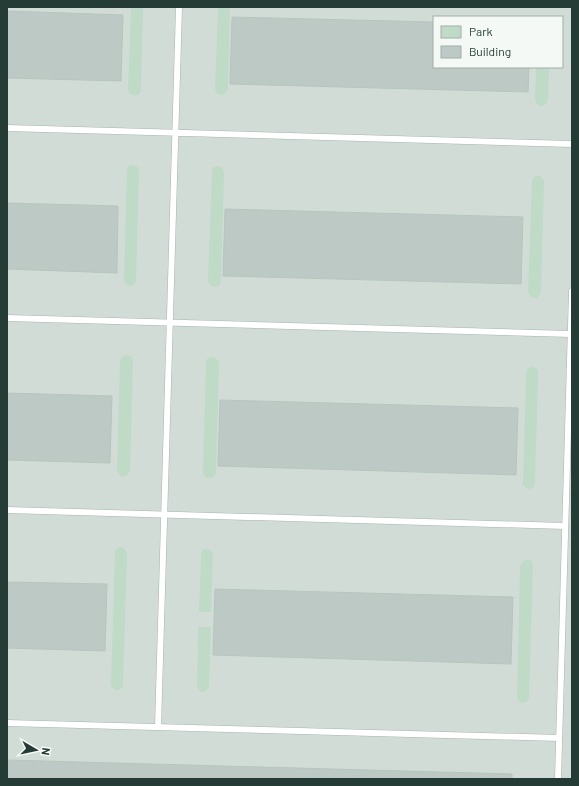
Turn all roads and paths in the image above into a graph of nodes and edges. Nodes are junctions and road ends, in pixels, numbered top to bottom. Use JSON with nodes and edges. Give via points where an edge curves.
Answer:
{"nodes":[{"id":1,"x":179,"y":7,"type":"edge"},
{"id":2,"x":7,"y":128,"type":"edge"},
{"id":3,"x":176,"y":133,"type":"junction"},
{"id":4,"x":572,"y":144,"type":"edge"},
{"id":5,"x":572,"y":291,"type":"edge"},
{"id":6,"x":7,"y":318,"type":"edge"},
{"id":7,"x":170,"y":323,"type":"junction"},
{"id":8,"x":571,"y":334,"type":"junction"},
{"id":9,"x":7,"y":510,"type":"edge"},
{"id":10,"x":165,"y":515,"type":"junction"},
{"id":11,"x":565,"y":526,"type":"junction"},
{"id":12,"x":7,"y":723,"type":"edge"},
{"id":13,"x":158,"y":727,"type":"junction"},
{"id":14,"x":559,"y":738,"type":"junction"},
{"id":15,"x":558,"y":779,"type":"edge"}],
"edges":[{"from":1,"to":3,"type":"lane"},
{"from":2,"to":3,"type":"lane"},
{"from":3,"to":4,"type":"lane"},
{"from":3,"to":7,"type":"lane"},
{"from":5,"to":8,"type":"lane"},
{"from":6,"to":7,"type":"lane"},
{"from":7,"to":8,"type":"lane"},
{"from":7,"to":10,"type":"lane"},
{"from":8,"to":11,"type":"lane"},
{"from":9,"to":10,"type":"lane"},
{"from":10,"to":11,"type":"lane"},
{"from":10,"to":13,"type":"lane"},
{"from":11,"to":14,"type":"lane"},
{"from":12,"to":13,"type":"lane"},
{"from":13,"to":14,"type":"lane"},
{"from":14,"to":15,"type":"lane"}]}
